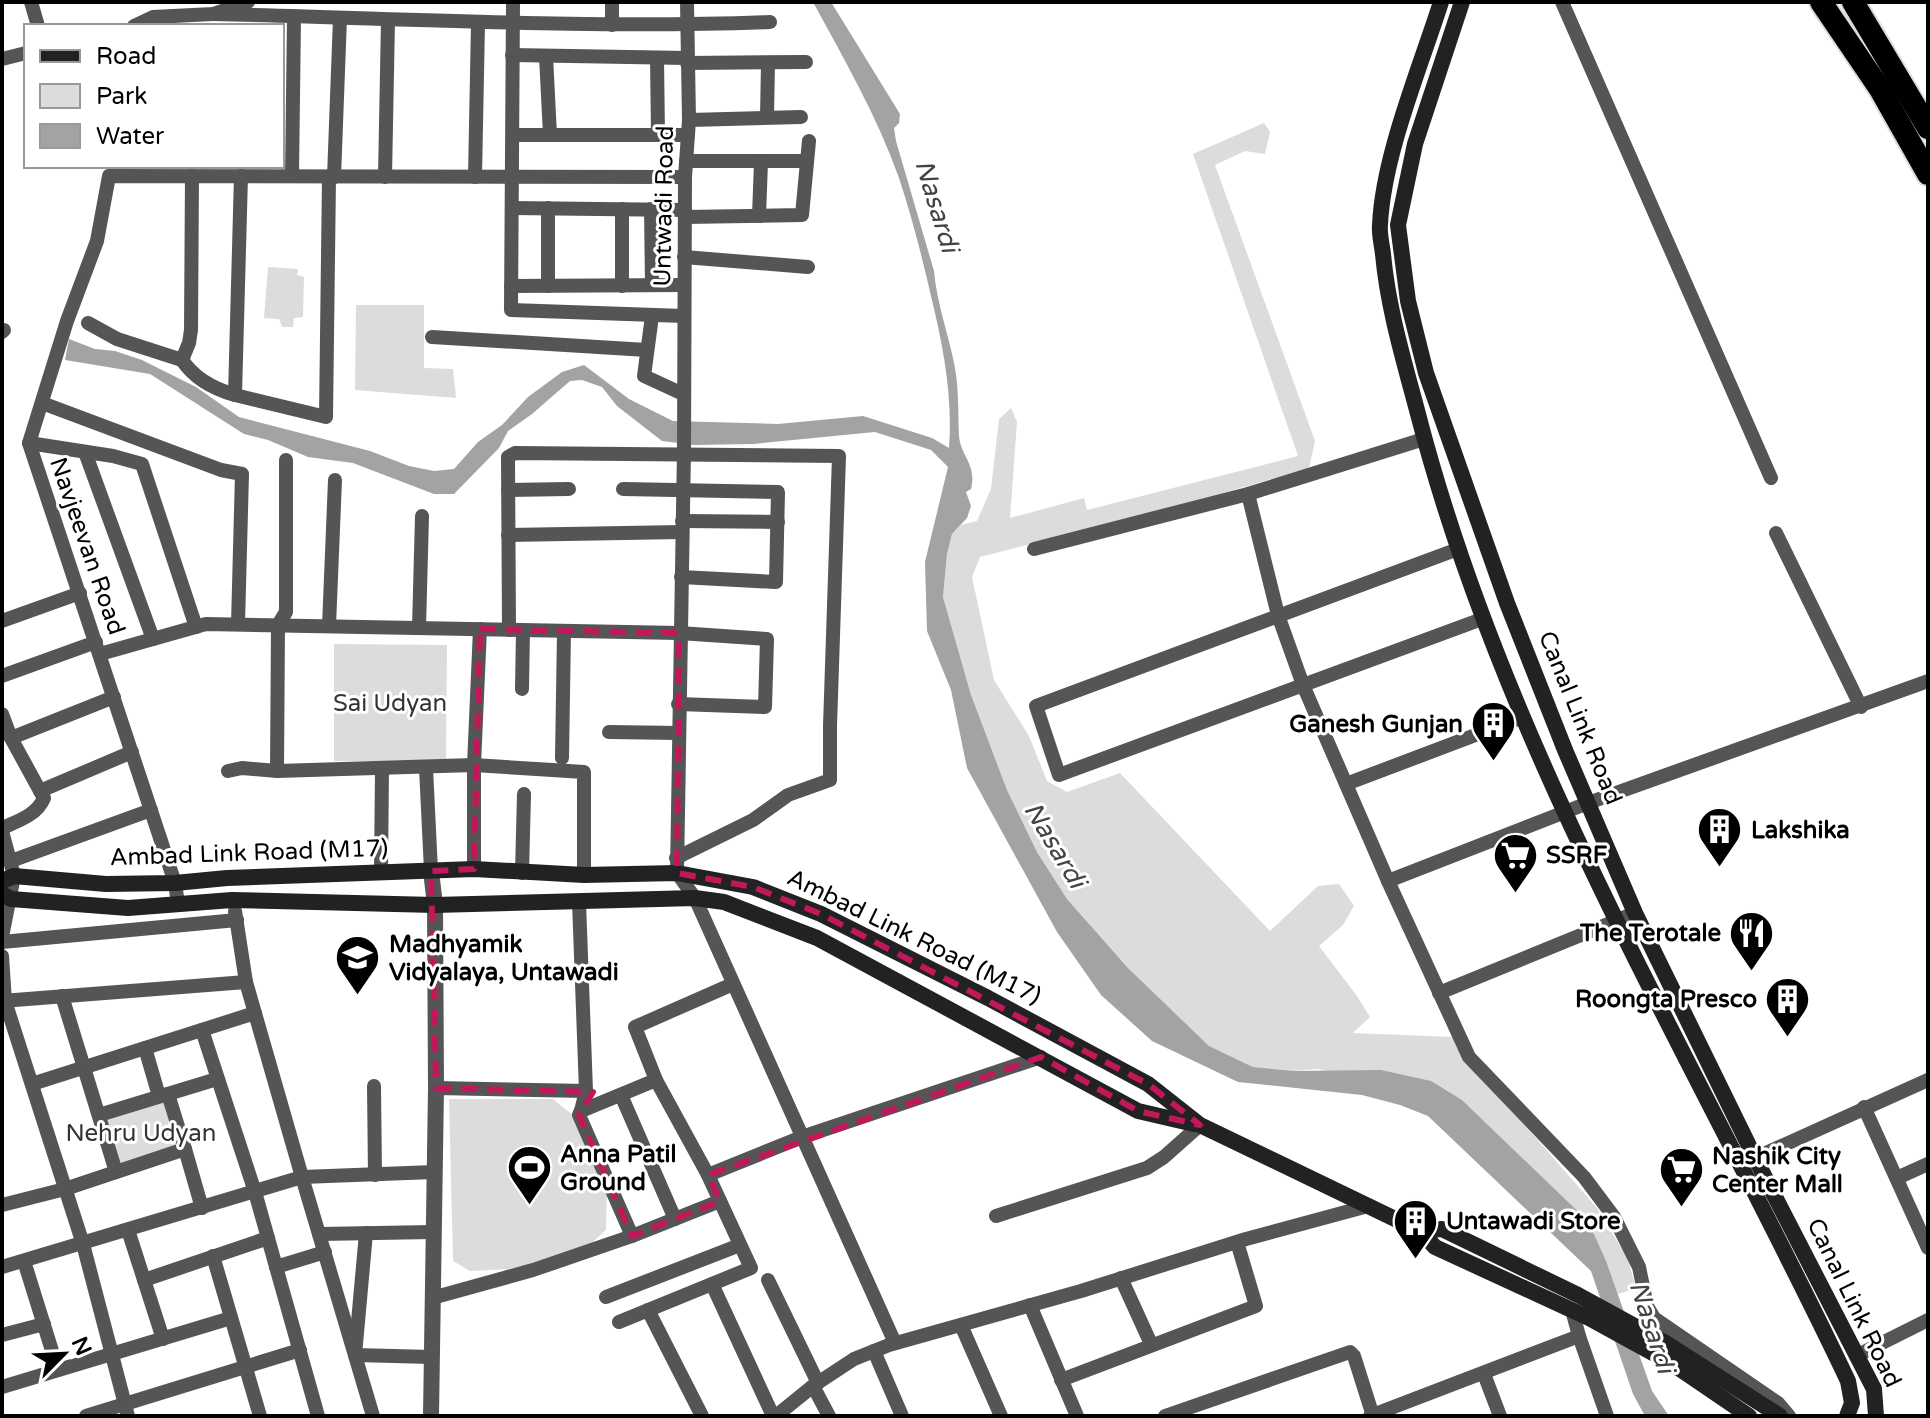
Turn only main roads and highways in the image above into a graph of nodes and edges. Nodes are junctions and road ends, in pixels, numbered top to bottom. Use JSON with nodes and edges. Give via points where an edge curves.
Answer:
{"nodes":[{"id":1,"x":1441,"y":2,"type":"edge"},
{"id":2,"x":1462,"y":2,"type":"edge"},
{"id":3,"x":1821,"y":2,"type":"edge"},
{"id":4,"x":1853,"y":2,"type":"edge"},
{"id":5,"x":1928,"y":128,"type":"edge"},
{"id":6,"x":1928,"y":174,"type":"edge"},
{"id":7,"x":7,"y":871,"type":"edge"},
{"id":8,"x":7,"y":896,"type":"edge"},
{"id":9,"x":1200,"y":1125,"type":"junction"},
{"id":10,"x":1575,"y":1302,"type":"junction"},
{"id":11,"x":1874,"y":1389,"type":"junction"},
{"id":12,"x":1758,"y":1404,"type":"edge"},
{"id":13,"x":1780,"y":1416,"type":"edge"},
{"id":14,"x":1847,"y":1416,"type":"edge"},
{"id":15,"x":1876,"y":1416,"type":"edge"},
{"id":16,"x":1889,"y":1416,"type":"edge"}],
"edges":[{"from":1,"to":14,"type":"main road","name":"Canal Link Road","via":[[1391,159],[1380,225],[1387,294],[1424,439],[1482,619],[1564,812],[1848,1381],[1852,1403]]},
{"from":2,"to":11,"type":"main road","name":"Canal Link Road","via":[[1415,144],[1398,225],[1408,301],[1426,373],[1496,573],[1635,913]]},
{"from":3,"to":6,"type":"highway","via":[[1880,89]]},
{"from":4,"to":5,"type":"highway"},
{"from":7,"to":9,"type":"main road","name":"Ambad Link Road (M17)","via":[[106,884],[474,869],[584,875],[676,865],[821,914],[1148,1084]]},
{"from":8,"to":9,"type":"main road","via":[[128,908],[232,900],[435,905],[695,898],[724,902],[817,938],[1138,1111]]},
{"from":9,"to":10,"type":"main road","name":"Ambad Link Road (M17)","via":[[1420,1231],[1442,1229]]},
{"from":10,"to":12,"type":"main road","via":[[1664,1342]]},
{"from":10,"to":12,"type":"main road","name":"Ambad Link Road (M17)","via":[[1589,1318]]},
{"from":11,"to":15,"type":"main road","name":"Canal Link Road"},
{"from":11,"to":16,"type":"main road"},
{"from":12,"to":13,"type":"main road"}]}
